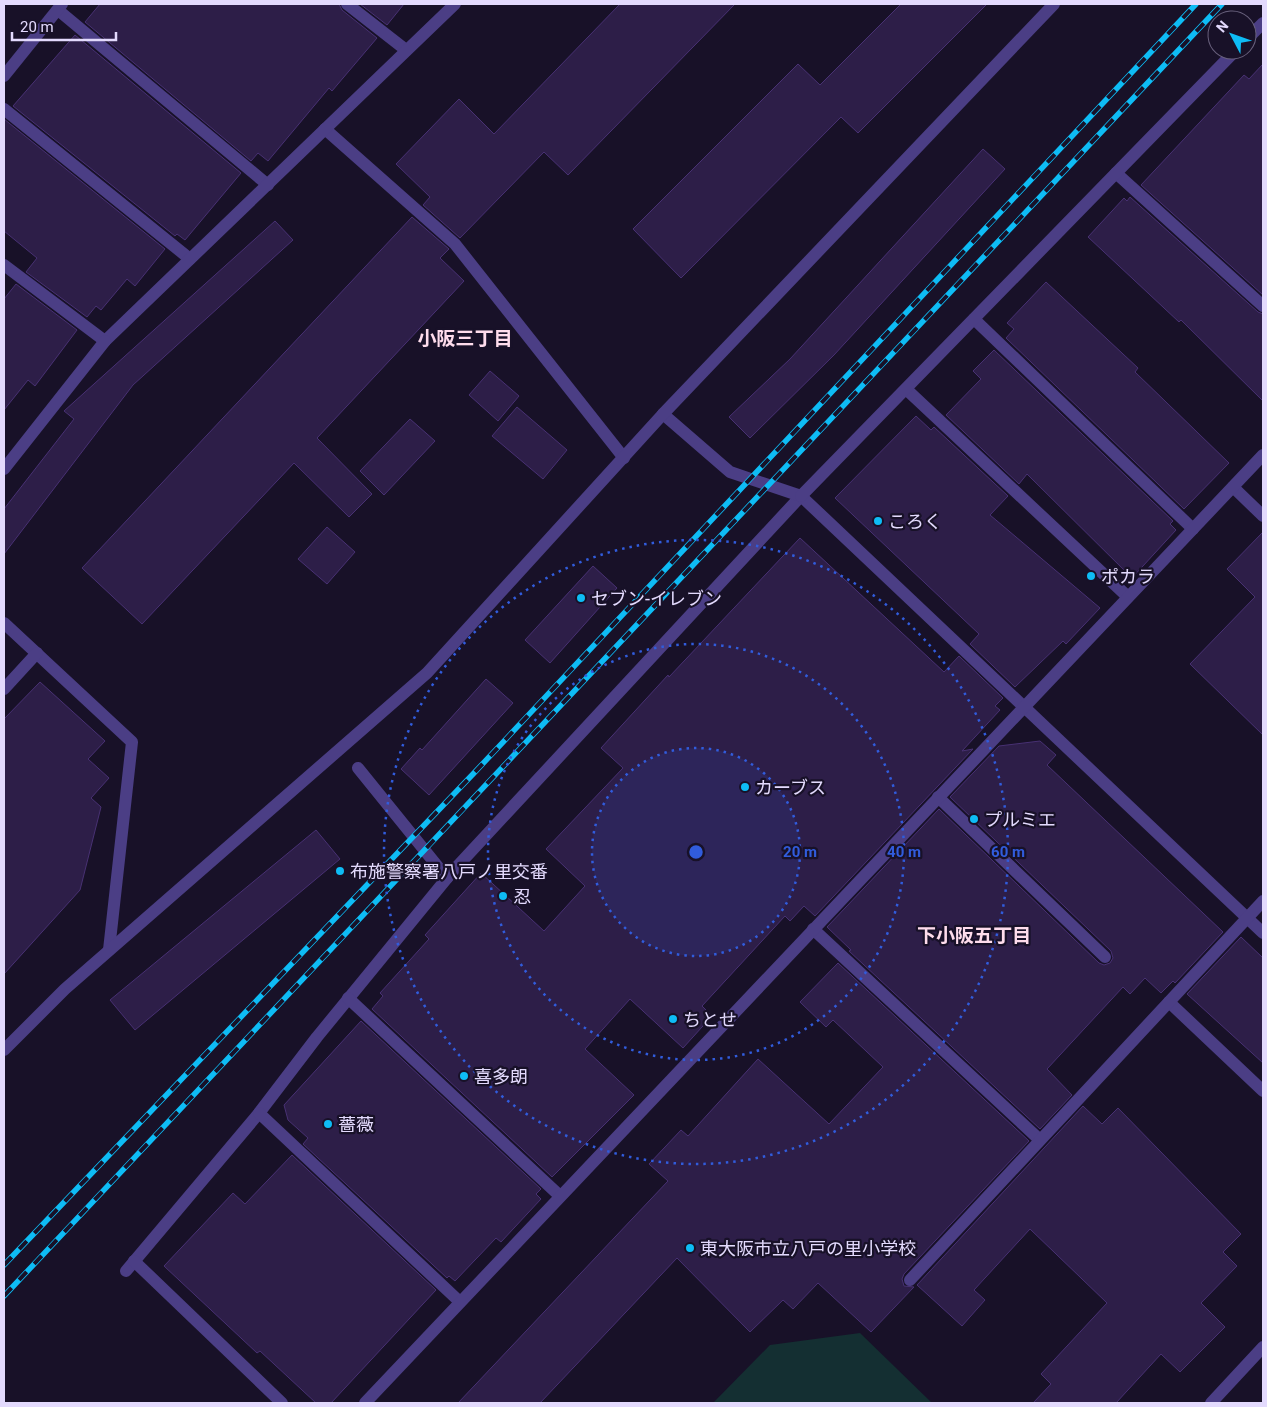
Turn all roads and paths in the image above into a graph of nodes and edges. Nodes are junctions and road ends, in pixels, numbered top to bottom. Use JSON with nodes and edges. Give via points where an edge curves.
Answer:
{"nodes":[{"id":1,"x":347,"y":4,"type":"edge"},
{"id":2,"x":455,"y":4,"type":"edge"},
{"id":3,"x":1054,"y":4,"type":"edge"},
{"id":4,"x":60,"y":7,"type":"edge"},
{"id":5,"x":406,"y":50,"type":"junction"},
{"id":6,"x":1226,"y":60,"type":"edge"},
{"id":7,"x":4,"y":76,"type":"edge"},
{"id":8,"x":4,"y":109,"type":"edge"},
{"id":9,"x":325,"y":129,"type":"junction"},
{"id":10,"x":1116,"y":173,"type":"junction"},
{"id":11,"x":268,"y":185,"type":"junction"},
{"id":12,"x":190,"y":259,"type":"junction"},
{"id":13,"x":4,"y":265,"type":"edge"},
{"id":14,"x":1263,"y":306,"type":"edge"},
{"id":15,"x":974,"y":320,"type":"junction"},
{"id":16,"x":105,"y":341,"type":"junction"},
{"id":17,"x":906,"y":389,"type":"junction"},
{"id":18,"x":663,"y":414,"type":"junction"},
{"id":19,"x":1263,"y":455,"type":"edge"},
{"id":20,"x":624,"y":458,"type":"junction"},
{"id":21,"x":4,"y":469,"type":"edge"},
{"id":22,"x":1233,"y":487,"type":"junction"},
{"id":23,"x":801,"y":496,"type":"junction"},
{"id":24,"x":1263,"y":516,"type":"edge"},
{"id":25,"x":1193,"y":529,"type":"junction"},
{"id":26,"x":1128,"y":597,"type":"junction"},
{"id":27,"x":4,"y":623,"type":"edge"},
{"id":28,"x":37,"y":653,"type":"junction"},
{"id":29,"x":4,"y":689,"type":"edge"},
{"id":30,"x":1024,"y":707,"type":"junction"},
{"id":31,"x":358,"y":768,"type":"dead end"},
{"id":32,"x":938,"y":798,"type":"junction"},
{"id":33,"x":446,"y":878,"type":"junction"},
{"id":34,"x":1263,"y":901,"type":"edge"},
{"id":35,"x":1247,"y":918,"type":"junction"},
{"id":36,"x":813,"y":929,"type":"junction"},
{"id":37,"x":1263,"y":933,"type":"edge"},
{"id":38,"x":109,"y":950,"type":"junction"},
{"id":39,"x":1105,"y":957,"type":"dead end"},
{"id":40,"x":348,"y":998,"type":"junction"},
{"id":41,"x":1169,"y":1002,"type":"junction"},
{"id":42,"x":4,"y":1050,"type":"edge"},
{"id":43,"x":1263,"y":1091,"type":"edge"},
{"id":44,"x":259,"y":1113,"type":"junction"},
{"id":45,"x":1040,"y":1140,"type":"junction"},
{"id":46,"x":560,"y":1196,"type":"junction"},
{"id":47,"x":910,"y":1280,"type":"dead end"},
{"id":48,"x":460,"y":1302,"type":"junction"},
{"id":49,"x":1263,"y":1347,"type":"edge"},
{"id":50,"x":282,"y":1403,"type":"edge"},
{"id":51,"x":365,"y":1403,"type":"edge"},
{"id":52,"x":1211,"y":1403,"type":"edge"}],
"edges":[{"from":1,"to":5,"type":"street"},
{"from":2,"to":5,"type":"street"},
{"from":3,"to":18,"type":"street"},
{"from":4,"to":7,"type":"street"},
{"from":4,"to":11,"type":"street"},
{"from":5,"to":9,"type":"street"},
{"from":6,"to":10,"type":"street"},
{"from":8,"to":12,"type":"street"},
{"from":9,"to":11,"type":"street"},
{"from":9,"to":20,"type":"street","via":[[455,244]]},
{"from":10,"to":14,"type":"street"},
{"from":10,"to":15,"type":"street"},
{"from":11,"to":12,"type":"street"},
{"from":12,"to":16,"type":"street"},
{"from":13,"to":16,"type":"street"},
{"from":15,"to":17,"type":"street"},
{"from":15,"to":25,"type":"street"},
{"from":16,"to":21,"type":"street"},
{"from":17,"to":23,"type":"street"},
{"from":17,"to":26,"type":"street"},
{"from":18,"to":20,"type":"street"},
{"from":18,"to":23,"type":"street","via":[[730,472]]},
{"from":19,"to":22,"type":"street"},
{"from":20,"to":38,"type":"street","via":[[427,673]]},
{"from":22,"to":24,"type":"street"},
{"from":22,"to":25,"type":"street"},
{"from":23,"to":30,"type":"street"},
{"from":23,"to":33,"type":"street"},
{"from":25,"to":26,"type":"street"},
{"from":26,"to":30,"type":"street"},
{"from":27,"to":28,"type":"street"},
{"from":28,"to":29,"type":"street"},
{"from":28,"to":38,"type":"street","via":[[132,742]]},
{"from":30,"to":32,"type":"street"},
{"from":30,"to":35,"type":"street"},
{"from":31,"to":33,"type":"street"},
{"from":32,"to":36,"type":"street"},
{"from":32,"to":39,"type":"street"},
{"from":33,"to":40,"type":"street"},
{"from":34,"to":35,"type":"street"},
{"from":35,"to":37,"type":"street"},
{"from":35,"to":41,"type":"street"},
{"from":36,"to":45,"type":"street"},
{"from":36,"to":46,"type":"street"},
{"from":38,"to":42,"type":"street"},
{"from":40,"to":44,"type":"street"},
{"from":40,"to":46,"type":"street"},
{"from":41,"to":43,"type":"street"},
{"from":41,"to":45,"type":"street"},
{"from":44,"to":48,"type":"street"},
{"from":44,"to":50,"type":"street","via":[[130,1266]]},
{"from":45,"to":47,"type":"street"},
{"from":46,"to":48,"type":"street"},
{"from":48,"to":51,"type":"street"},
{"from":49,"to":52,"type":"street"}]}
